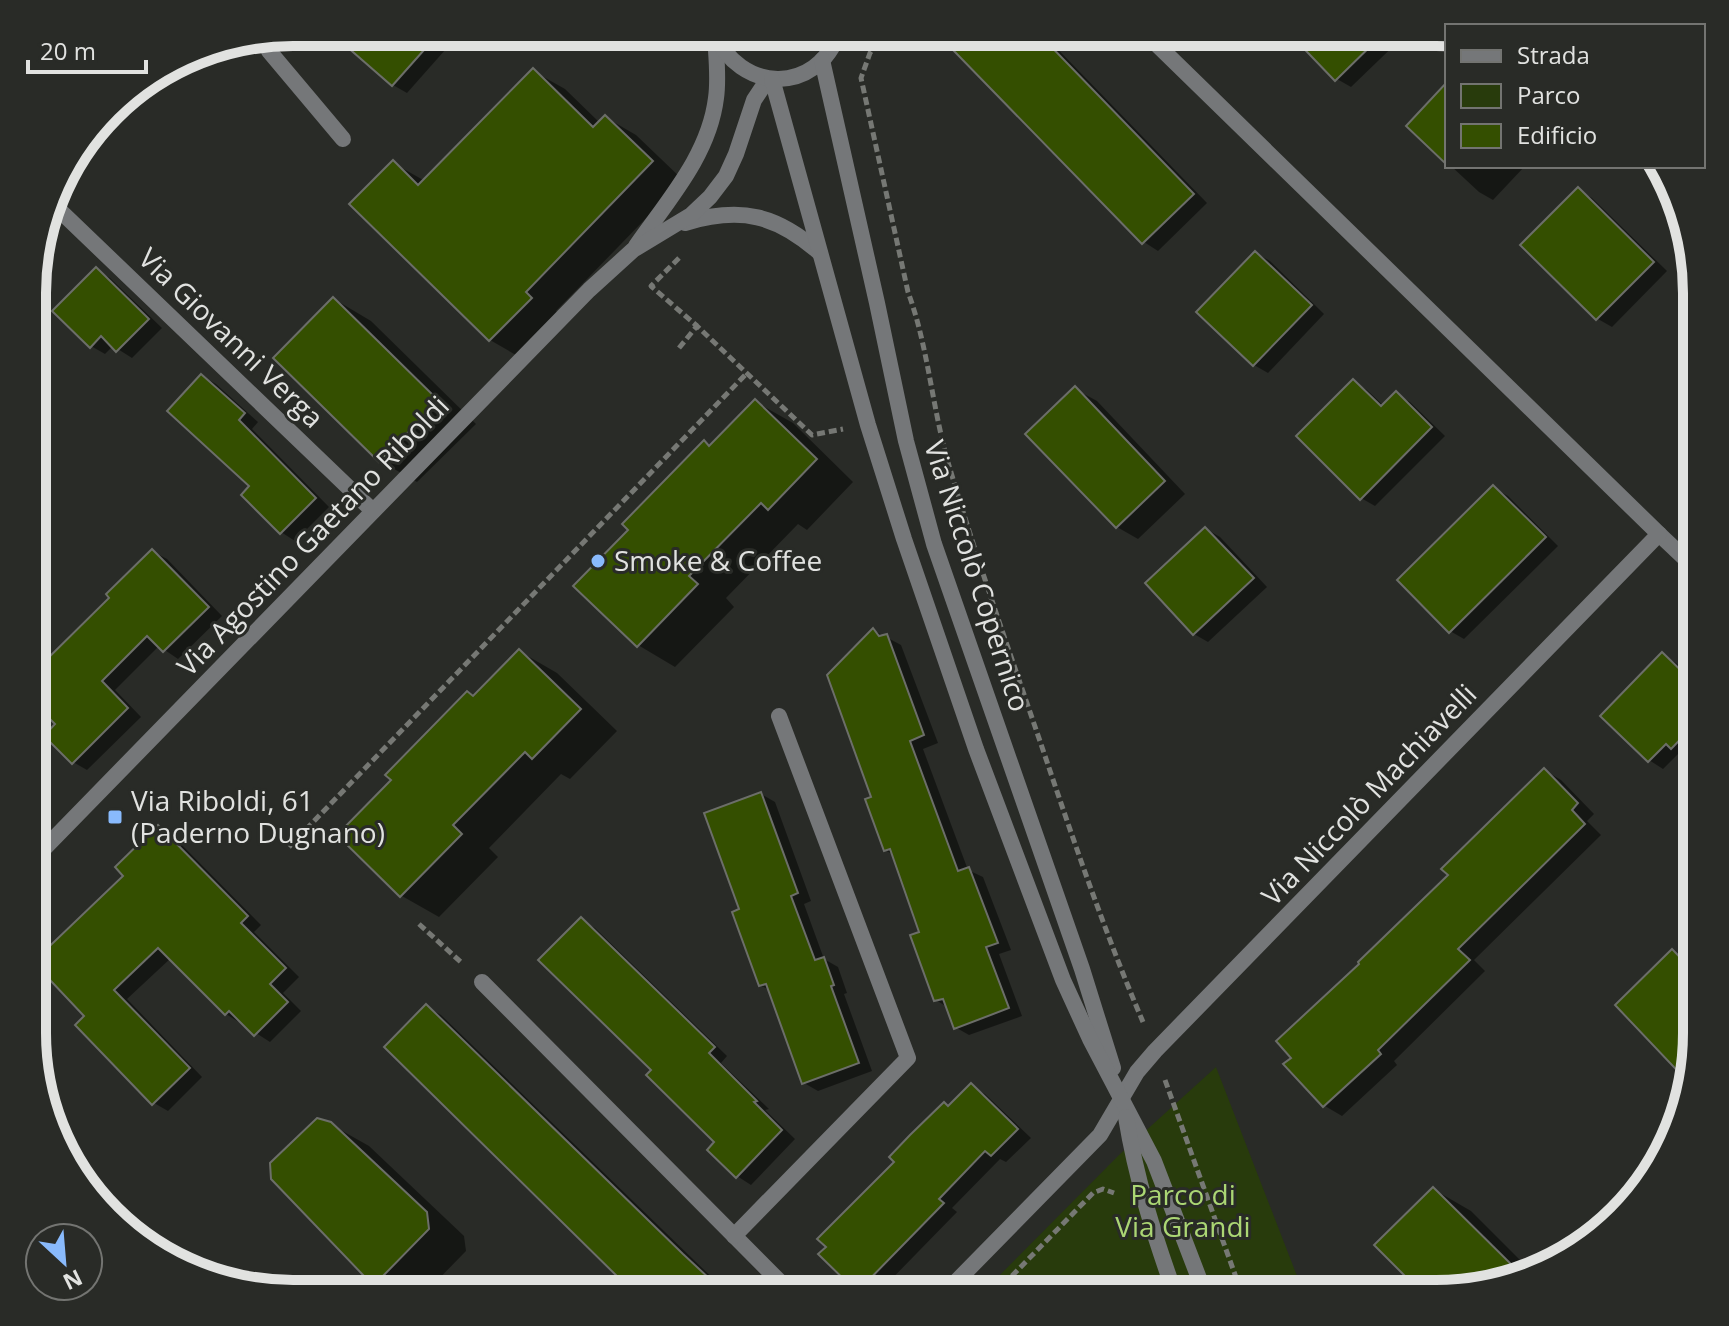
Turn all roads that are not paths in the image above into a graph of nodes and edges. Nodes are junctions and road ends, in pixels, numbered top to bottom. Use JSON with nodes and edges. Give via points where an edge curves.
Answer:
{"nodes":[{"id":1,"x":715,"y":46,"type":"edge"},
{"id":2,"x":721,"y":46,"type":"edge"},
{"id":3,"x":831,"y":46,"type":"edge"},
{"id":4,"x":272,"y":47,"type":"edge"},
{"id":5,"x":1159,"y":47,"type":"edge"},
{"id":6,"x":822,"y":60,"type":"junction"},
{"id":7,"x":770,"y":79,"type":"junction"},
{"id":8,"x":343,"y":139,"type":"dead end"},
{"id":9,"x":60,"y":211,"type":"edge"},
{"id":10,"x":669,"y":229,"type":"junction"},
{"id":11,"x":633,"y":250,"type":"junction"},
{"id":12,"x":820,"y":253,"type":"junction"},
{"id":13,"x":373,"y":511,"type":"junction"},
{"id":14,"x":1659,"y":534,"type":"junction"},
{"id":15,"x":1683,"y":556,"type":"edge"},
{"id":16,"x":779,"y":716,"type":"dead end"},
{"id":17,"x":47,"y":846,"type":"edge"},
{"id":18,"x":482,"y":982,"type":"road end"},
{"id":19,"x":1122,"y":1098,"type":"junction"},
{"id":20,"x":734,"y":1236,"type":"junction"},
{"id":21,"x":777,"y":1279,"type":"edge"},
{"id":22,"x":958,"y":1280,"type":"edge"},
{"id":23,"x":1170,"y":1280,"type":"edge"},
{"id":24,"x":1200,"y":1280,"type":"edge"}],
"edges":[{"from":1,"to":11,"type":"street","name":"Via Agostino Gaetano Riboldi","via":[[717,95],[706,139]]},
{"from":2,"to":7,"type":"street","via":[[737,67]]},
{"from":3,"to":6,"type":"street"},
{"from":4,"to":8,"type":"street","via":[[269,51]]},
{"from":5,"to":14,"type":"street"},
{"from":6,"to":7,"type":"street","via":[[797,76]]},
{"from":6,"to":19,"type":"street","name":"Via Niccolò Copernico","via":[[906,441],[934,544]]},
{"from":7,"to":10,"type":"street","name":"Via Agostino Gaetano Riboldi","via":[[754,100],[726,176],[691,215]]},
{"from":7,"to":12,"type":"street","name":"Via Niccolò Copernico"},
{"from":9,"to":13,"type":"street","name":"Via Giovanni Verga"},
{"from":10,"to":11,"type":"street","name":"Via Agostino Gaetano Riboldi"},
{"from":10,"to":12,"type":"street","via":[[728,214],[762,217],[785,226]]},
{"from":11,"to":13,"type":"street","name":"Via Agostino Gaetano Riboldi"},
{"from":12,"to":19,"type":"street","name":"Via Niccolò Copernico","via":[[868,425],[976,749],[1057,965]]},
{"from":13,"to":17,"type":"street","name":"Via Agostino Gaetano Riboldi"},
{"from":14,"to":15,"type":"street"},
{"from":14,"to":19,"type":"street","name":"Via Niccolò Machiavelli","via":[[1155,1051]]},
{"from":16,"to":20,"type":"street","via":[[908,1058]]},
{"from":18,"to":20,"type":"street"},
{"from":19,"to":22,"type":"street","name":"Via Niccolò Machiavelli","via":[[1100,1135]]},
{"from":19,"to":23,"type":"street","name":"Via Niccolò Copernico","via":[[1148,1218]]},
{"from":19,"to":24,"type":"street","name":"Via Niccolò Copernico","via":[[1154,1161]]},
{"from":20,"to":21,"type":"street"}]}
